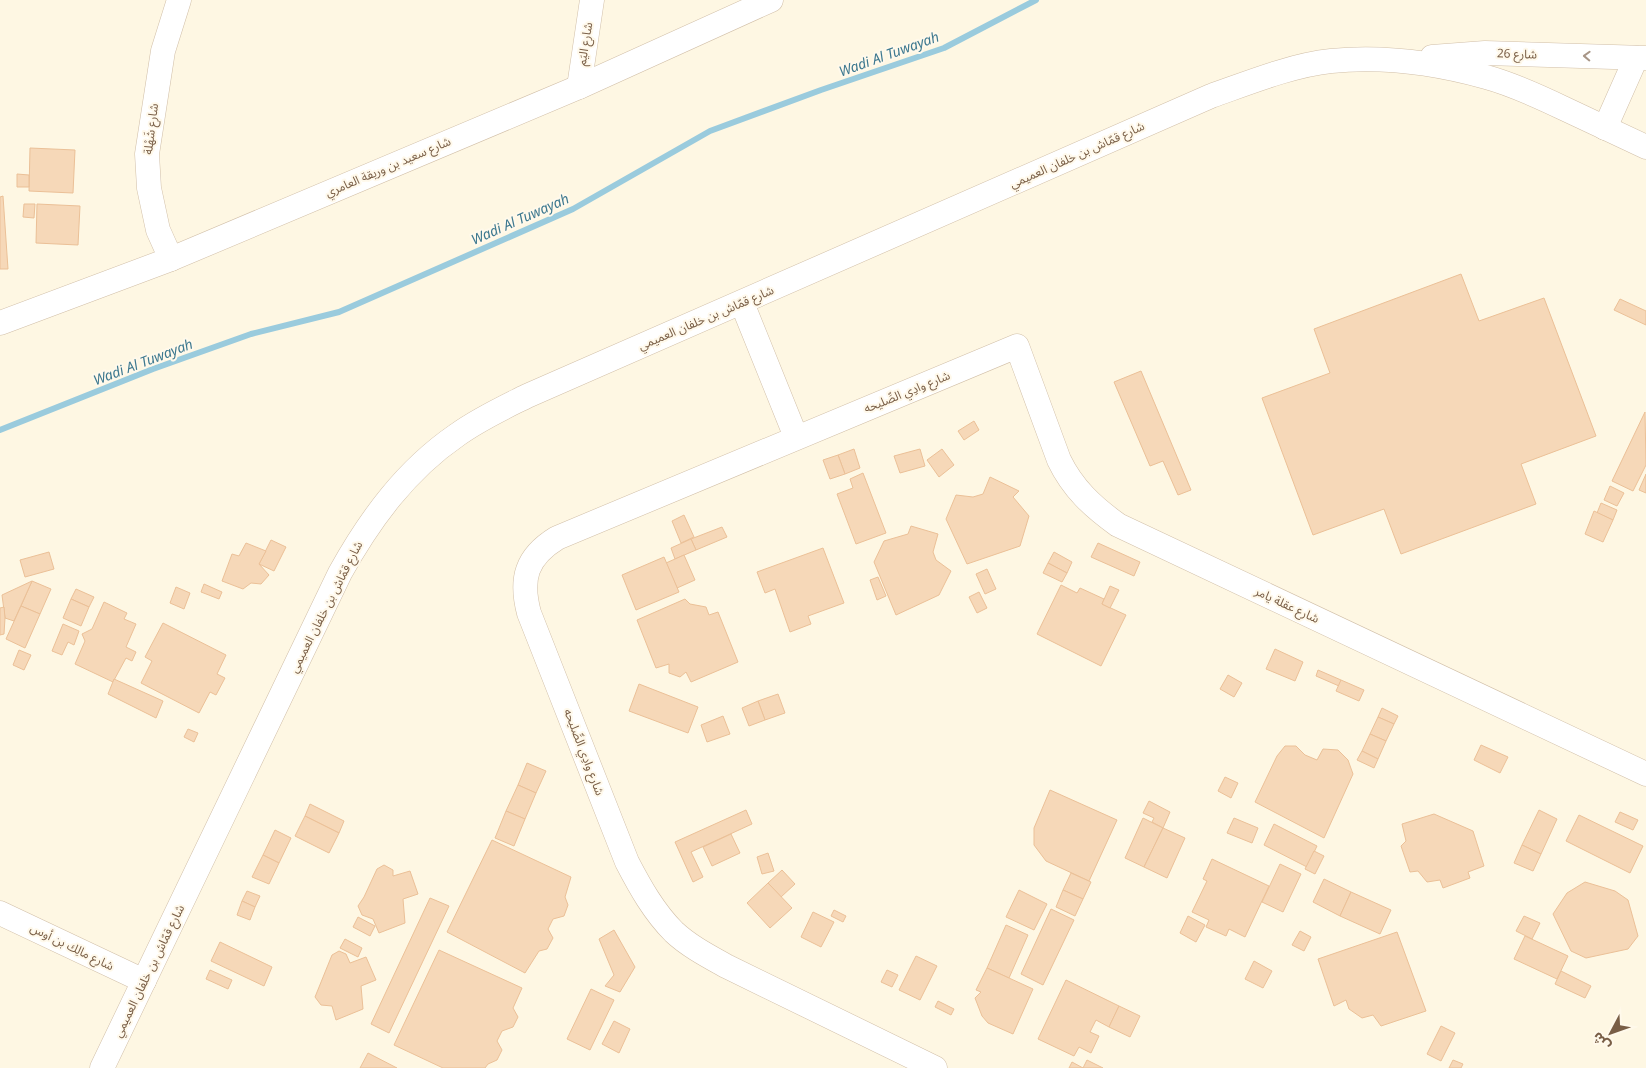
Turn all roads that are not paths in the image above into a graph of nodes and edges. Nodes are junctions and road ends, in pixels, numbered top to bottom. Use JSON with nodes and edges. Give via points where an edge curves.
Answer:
{"nodes":[{"id":1,"x":179,"y":0,"type":"edge"},
{"id":2,"x":592,"y":0,"type":"edge"},
{"id":3,"x":771,"y":0,"type":"edge"},
{"id":4,"x":1641,"y":58,"type":"edge"},
{"id":5,"x":1398,"y":62,"type":"junction"},
{"id":6,"x":579,"y":87,"type":"junction"},
{"id":7,"x":1606,"y":128,"type":"junction"},
{"id":8,"x":1646,"y":146,"type":"edge"},
{"id":9,"x":171,"y":258,"type":"junction"},
{"id":10,"x":742,"y":303,"type":"junction"},
{"id":11,"x":0,"y":323,"type":"edge"},
{"id":12,"x":1017,"y":346,"type":"joint"},
{"id":13,"x":796,"y":437,"type":"junction"},
{"id":14,"x":1646,"y":774,"type":"edge"},
{"id":15,"x":0,"y":913,"type":"edge"},
{"id":16,"x":144,"y":981,"type":"junction"},
{"id":17,"x":102,"y":1068,"type":"edge"},
{"id":18,"x":935,"y":1068,"type":"edge"}],
"edges":[{"from":1,"to":9,"type":"street","name":"شارع شَهْلة","via":[[163,51],[147,154],[149,188],[158,230]]},
{"from":2,"to":6,"type":"street","name":"شارع اليَم"},
{"from":3,"to":6,"type":"street","name":"شارع سعيد بن وريقة العامري"},
{"from":4,"to":5,"type":"street","name":"شارع 26","one_way":true,"via":[[1485,53]]},
{"from":4,"to":7,"type":"street"},
{"from":5,"to":7,"type":"street","name":"شارع قمّاش بن خلفان العميمي","via":[[1487,77],[1534,94]]},
{"from":5,"to":10,"type":"street","name":"شارع قمّاش بن خلفان العميمي","via":[[1370,59],[1329,62],[1289,70],[1235,87]]},
{"from":6,"to":9,"type":"street","name":"شارع سعيد بن وريقة العامري"},
{"from":7,"to":8,"type":"street","name":"شارع قمّاش بن خلفان العميمي"},
{"from":9,"to":11,"type":"street","name":"شارع سعيد بن وريقة العامري"},
{"from":10,"to":13,"type":"street"},
{"from":10,"to":16,"type":"street","name":"شارع قمّاش بن خلفان العميمي","via":[[489,415],[435,452],[402,483],[373,518],[340,573]]},
{"from":12,"to":13,"type":"street","name":"شارع وادِي الصِّليحه"},
{"from":12,"to":14,"type":"street","name":"شارع عقلة يامر","via":[[1067,476],[1089,503],[1118,525]]},
{"from":13,"to":18,"type":"street","name":"شارع وادِي الصِّليحه","via":[[544,545],[528,569],[525,598],[627,862],[642,890],[674,932],[726,966]]},
{"from":15,"to":16,"type":"street","name":"شارع مالِك بن أوس"},
{"from":16,"to":17,"type":"street","name":"شارع قمّاش بن خلفان العميمي"}]}
